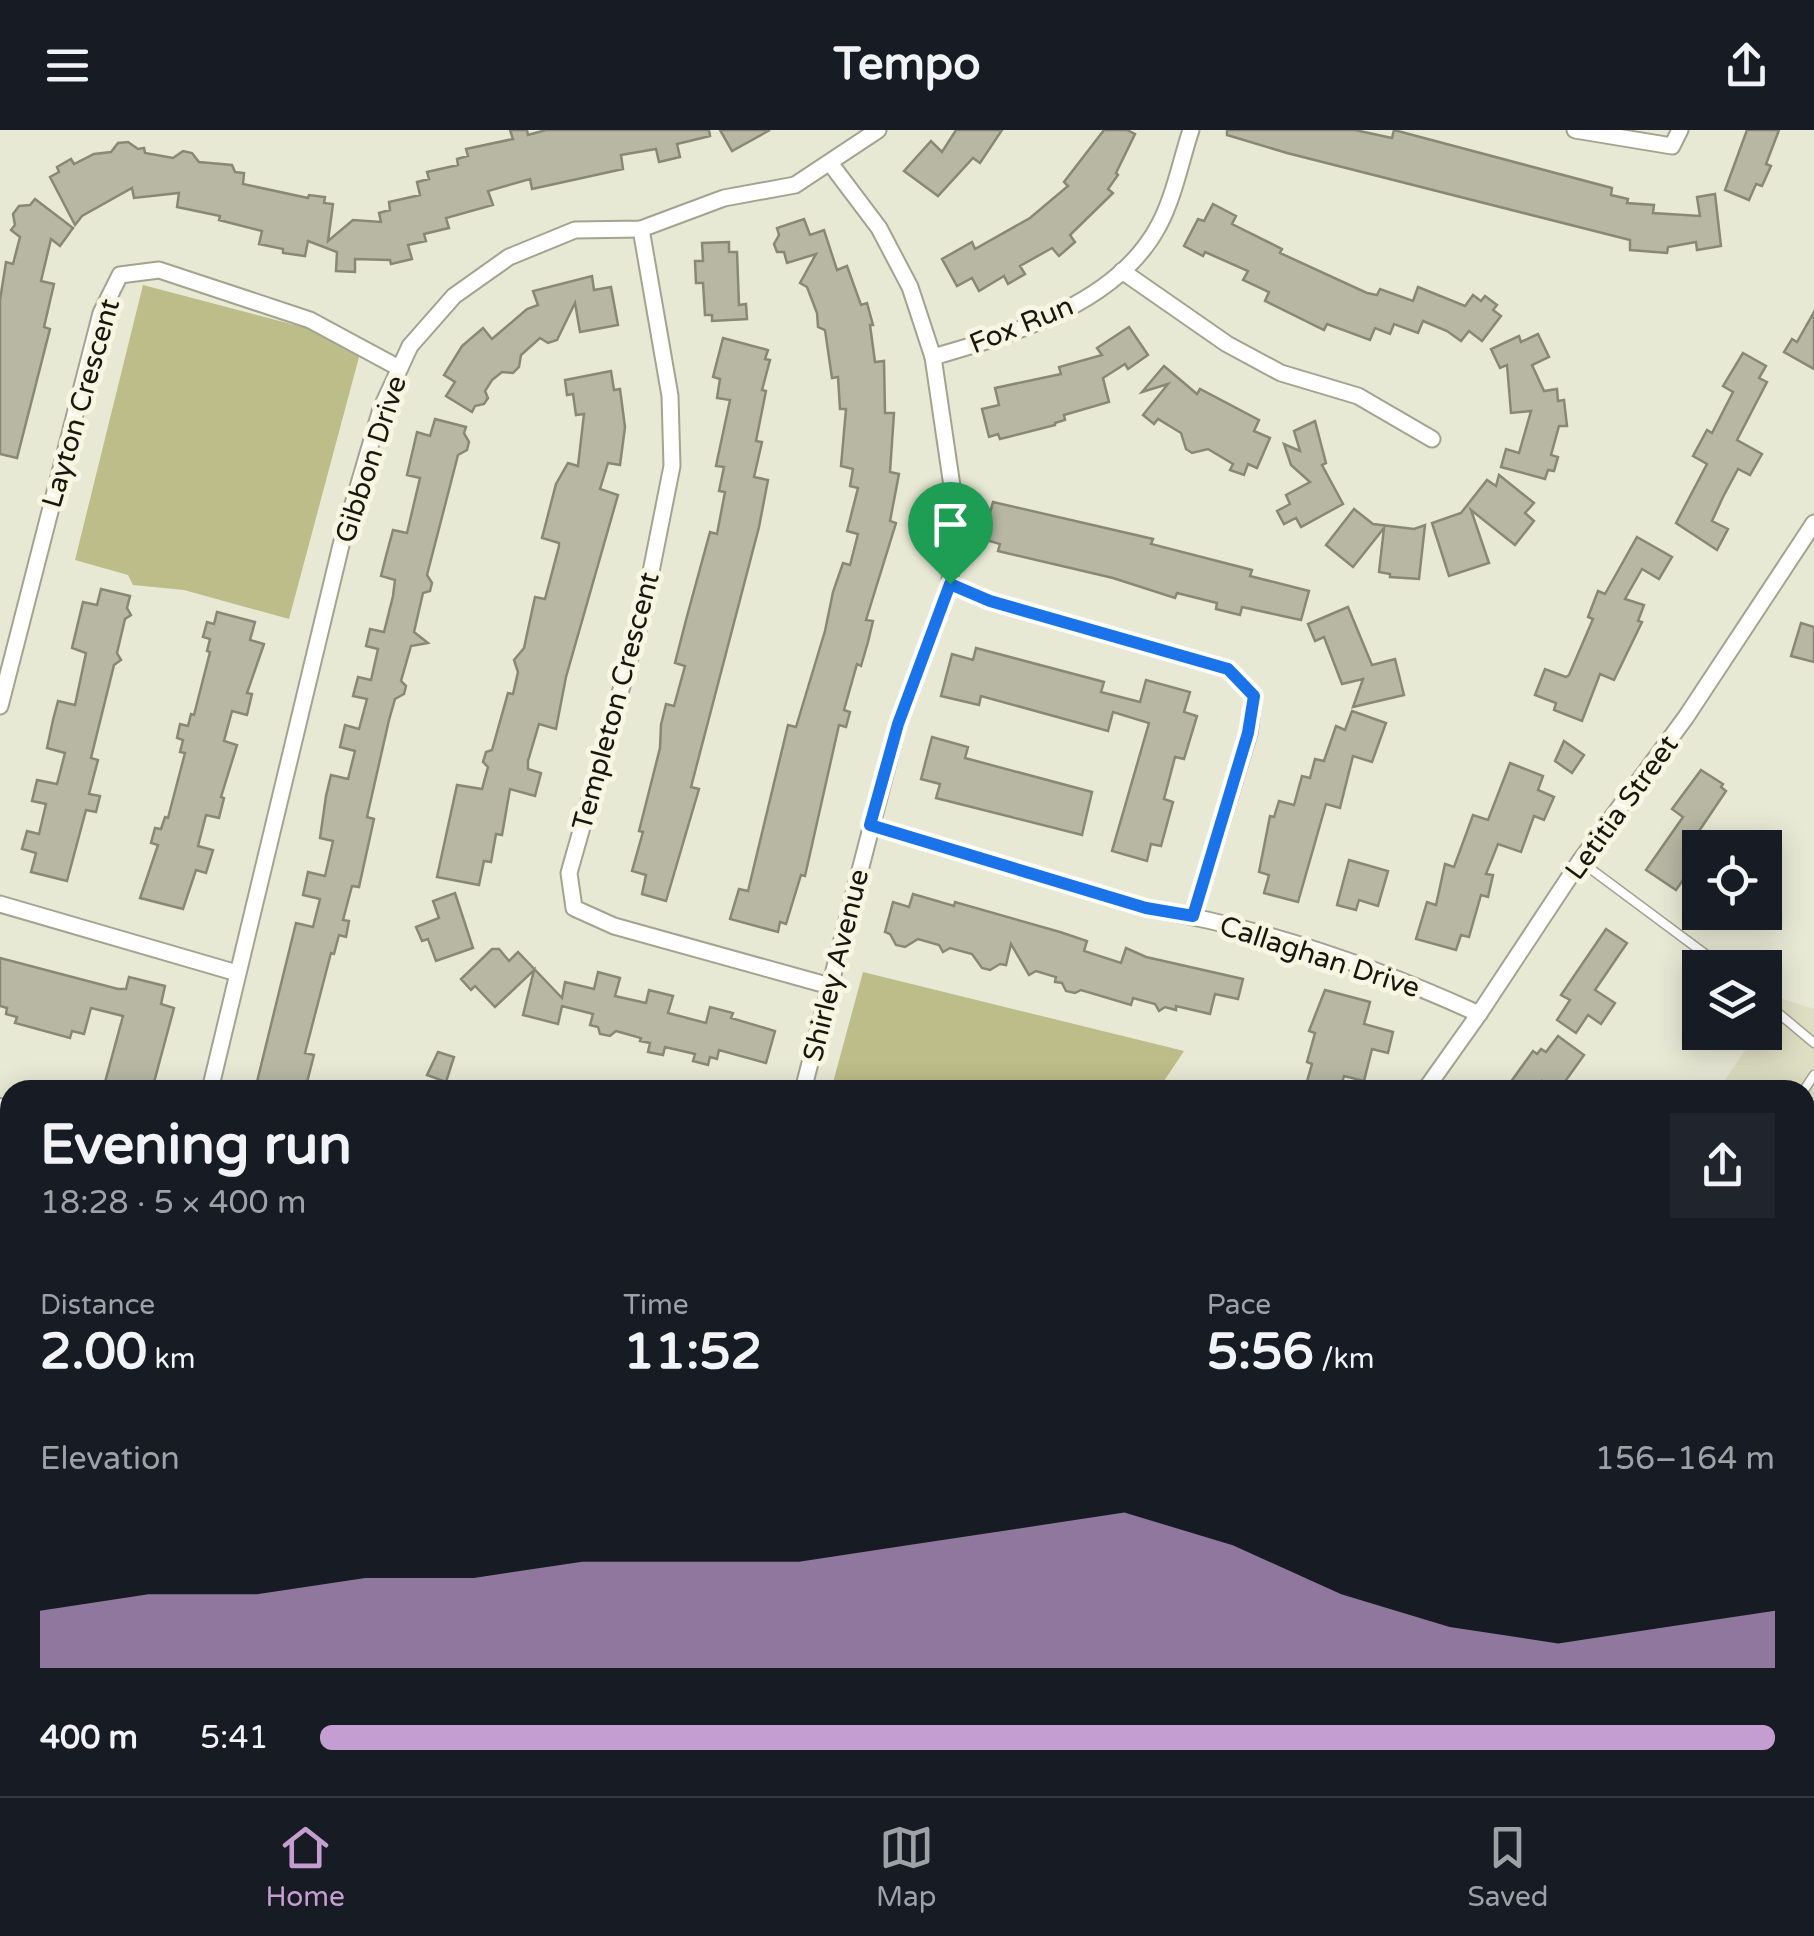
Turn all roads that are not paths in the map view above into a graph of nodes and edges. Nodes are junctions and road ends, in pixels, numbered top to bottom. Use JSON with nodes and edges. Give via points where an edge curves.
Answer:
{"nodes":[{"id":1,"x":878,"y":130,"type":"edge"},
{"id":2,"x":1191,"y":130,"type":"edge"},
{"id":3,"x":1575,"y":130,"type":"edge"},
{"id":4,"x":1680,"y":130,"type":"edge"},
{"id":5,"x":830,"y":163,"type":"junction"},
{"id":6,"x":641,"y":229,"type":"junction"},
{"id":7,"x":1122,"y":271,"type":"junction"},
{"id":8,"x":932,"y":357,"type":"junction"},
{"id":9,"x":398,"y":368,"type":"junction"},
{"id":10,"x":1432,"y":439,"type":"dead end"},
{"id":11,"x":1814,"y":523,"type":"edge"},
{"id":12,"x":950,"y":584,"type":"junction"},
{"id":13,"x":0,"y":706,"type":"edge"},
{"id":14,"x":870,"y":825,"type":"junction"},
{"id":15,"x":1580,"y":861,"type":"junction"},
{"id":16,"x":0,"y":904,"type":"edge"},
{"id":17,"x":1193,"y":916,"type":"junction"},
{"id":18,"x":1700,"y":950,"type":"edge"},
{"id":19,"x":237,"y":973,"type":"junction"},
{"id":20,"x":830,"y":986,"type":"junction"},
{"id":21,"x":1480,"y":1014,"type":"junction"},
{"id":22,"x":1782,"y":1016,"type":"edge"},
{"id":23,"x":1814,"y":1042,"type":"edge"},
{"id":24,"x":212,"y":1080,"type":"edge"},
{"id":25,"x":806,"y":1080,"type":"edge"},
{"id":26,"x":1432,"y":1080,"type":"edge"}],
"edges":[{"from":1,"to":5,"type":"street","name":"Gibbon Drive"},
{"from":2,"to":7,"type":"street","name":"Fox Run","via":[[1159,225]]},
{"from":3,"to":4,"type":"street","via":[[1672,146]]},
{"from":5,"to":6,"type":"street","name":"Gibbon Drive","via":[[794,184],[724,198]]},
{"from":5,"to":8,"type":"street","name":"Shirley Avenue","via":[[879,228],[910,287]]},
{"from":6,"to":9,"type":"street","name":"Gibbon Drive","via":[[576,230],[509,257],[454,296]]},
{"from":6,"to":20,"type":"street","name":"Templeton Crescent","via":[[670,396],[672,466],[643,612],[568,873],[574,908],[614,926]]},
{"from":7,"to":8,"type":"street","name":"Fox Run","via":[[1070,308]]},
{"from":7,"to":10,"type":"street","via":[[1226,344],[1281,373],[1358,396]]},
{"from":8,"to":12,"type":"street","name":"Shirley Avenue","via":[[953,493]]},
{"from":9,"to":13,"type":"street","name":"Layton Crescent","via":[[310,320],[160,270],[120,275],[101,313]]},
{"from":9,"to":19,"type":"street","name":"Gibbon Drive","via":[[342,545]]},
{"from":11,"to":15,"type":"street","name":"Letitia Street","via":[[1686,717]]},
{"from":12,"to":14,"type":"street","name":"Shirley Avenue","via":[[898,724]]},
{"from":12,"to":17,"type":"street","via":[[1228,669],[1254,696]]},
{"from":14,"to":17,"type":"street","name":"Callaghan Drive","via":[[1146,908]]},
{"from":14,"to":20,"type":"street","name":"Shirley Avenue"},
{"from":15,"to":18,"type":"lane"},
{"from":15,"to":21,"type":"street","name":"Letitia Street"},
{"from":16,"to":19,"type":"street"},
{"from":17,"to":21,"type":"street","name":"Callaghan Drive","via":[[1396,976]]},
{"from":19,"to":24,"type":"street","name":"Gibbon Drive"},
{"from":20,"to":25,"type":"street","name":"Shirley Avenue"},
{"from":21,"to":26,"type":"street","name":"Letitia Street"},
{"from":22,"to":23,"type":"lane"}]}
